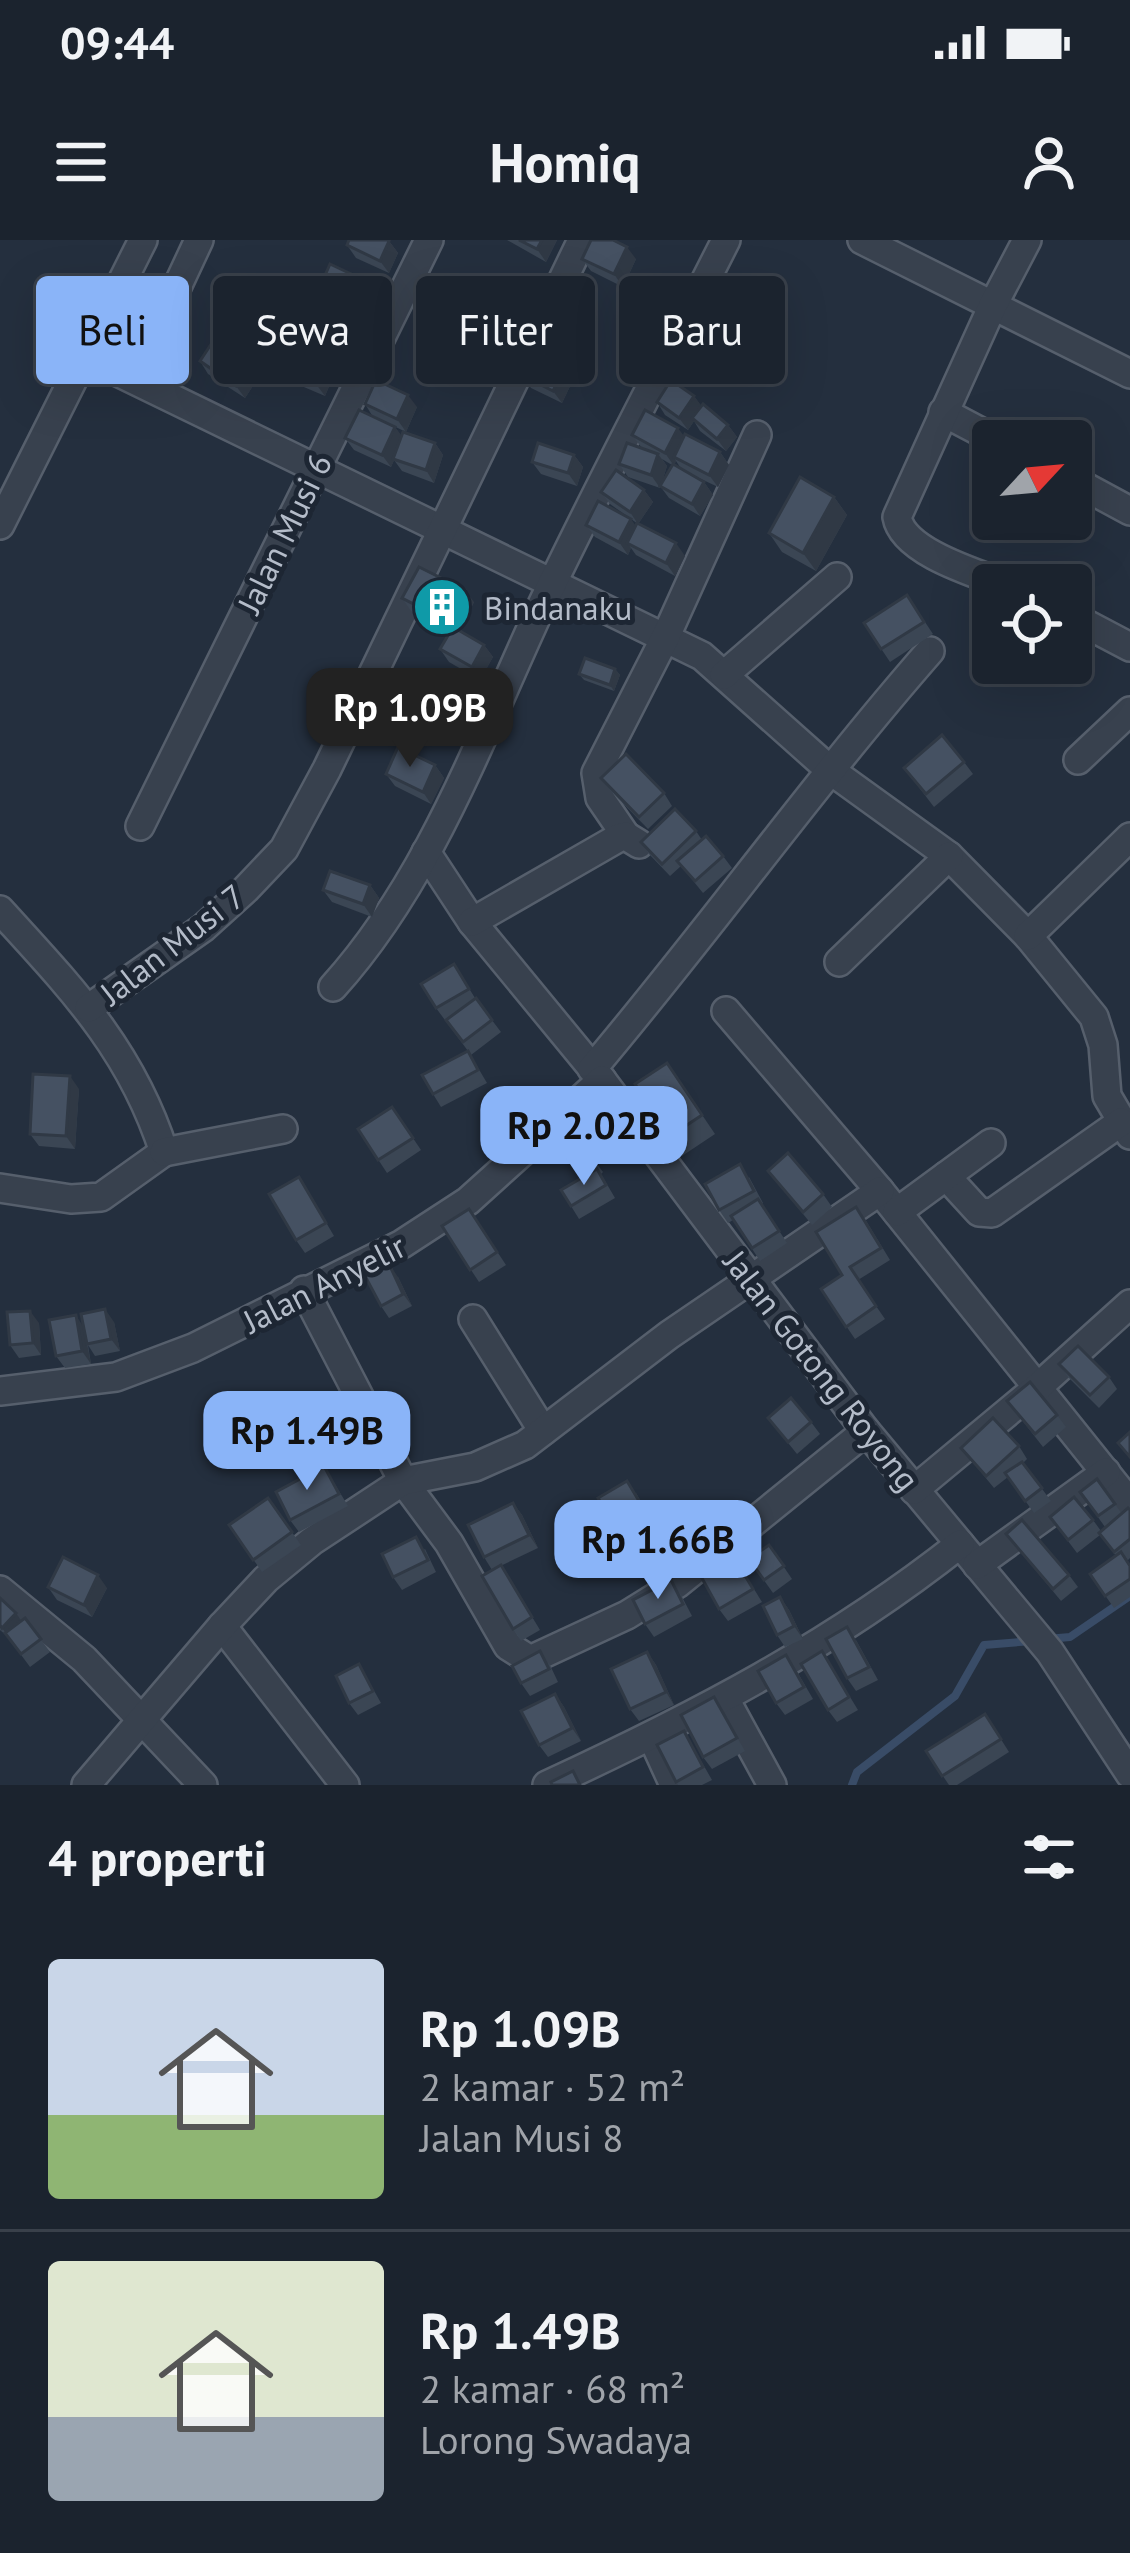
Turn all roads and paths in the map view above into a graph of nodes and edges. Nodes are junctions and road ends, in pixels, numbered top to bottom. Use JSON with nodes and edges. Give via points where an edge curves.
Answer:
{"nodes":[{"id":1,"x":143,"y":240,"type":"edge"},
{"id":2,"x":199,"y":240,"type":"edge"},
{"id":3,"x":429,"y":240,"type":"edge"},
{"id":4,"x":582,"y":240,"type":"edge"},
{"id":5,"x":726,"y":240,"type":"edge"},
{"id":6,"x":862,"y":240,"type":"edge"},
{"id":7,"x":1027,"y":240,"type":"edge"},
{"id":8,"x":125,"y":276,"type":"edge"},
{"id":9,"x":182,"y":276,"type":"edge"},
{"id":10,"x":993,"y":305,"type":"junction"},
{"id":11,"x":1130,"y":374,"type":"edge"},
{"id":12,"x":68,"y":384,"type":"edge"},
{"id":13,"x":143,"y":384,"type":"edge"},
{"id":14,"x":943,"y":412,"type":"junction"},
{"id":15,"x":972,"y":427,"type":"edge"},
{"id":16,"x":757,"y":435,"type":"dead end"},
{"id":17,"x":318,"y":466,"type":"junction"},
{"id":18,"x":8,"y":485,"type":"edge"},
{"id":19,"x":1092,"y":490,"type":"edge"},
{"id":20,"x":1130,"y":511,"type":"edge"},
{"id":21,"x":0,"y":525,"type":"edge"},
{"id":22,"x":440,"y":530,"type":"junction"},
{"id":23,"x":972,"y":570,"type":"edge"},
{"id":24,"x":837,"y":577,"type":"dead end"},
{"id":25,"x":554,"y":580,"type":"junction"},
{"id":26,"x":1092,"y":627,"type":"edge"},
{"id":27,"x":666,"y":636,"type":"junction"},
{"id":28,"x":1130,"y":646,"type":"edge"},
{"id":29,"x":930,"y":651,"type":"dead end"},
{"id":30,"x":724,"y":675,"type":"junction"},
{"id":31,"x":1130,"y":711,"type":"edge"},
{"id":32,"x":1078,"y":760,"type":"dead end"},
{"id":33,"x":830,"y":770,"type":"junction"},
{"id":34,"x":140,"y":826,"type":"dead end"},
{"id":35,"x":1130,"y":837,"type":"edge"},
{"id":36,"x":426,"y":852,"type":"junction"},
{"id":37,"x":949,"y":856,"type":"junction"},
{"id":38,"x":0,"y":910,"type":"edge"},
{"id":39,"x":472,"y":922,"type":"junction"},
{"id":40,"x":1028,"y":936,"type":"junction"},
{"id":41,"x":839,"y":962,"type":"dead end"},
{"id":42,"x":333,"y":987,"type":"dead end"},
{"id":43,"x":88,"y":1008,"type":"junction"},
{"id":44,"x":726,"y":1011,"type":"dead end"},
{"id":45,"x":597,"y":1075,"type":"junction"},
{"id":46,"x":1125,"y":1128,"type":"edge"},
{"id":47,"x":283,"y":1130,"type":"dead end"},
{"id":48,"x":991,"y":1142,"type":"dead end"},
{"id":49,"x":164,"y":1152,"type":"junction"},
{"id":50,"x":946,"y":1176,"type":"junction"},
{"id":51,"x":0,"y":1187,"type":"edge"},
{"id":52,"x":888,"y":1201,"type":"junction"},
{"id":53,"x":750,"y":1279,"type":"junction"},
{"id":54,"x":304,"y":1290,"type":"junction"},
{"id":55,"x":1126,"y":1318,"type":"edge"},
{"id":56,"x":472,"y":1319,"type":"dead end"},
{"id":57,"x":1038,"y":1388,"type":"junction"},
{"id":58,"x":0,"y":1391,"type":"edge"},
{"id":59,"x":543,"y":1431,"type":"junction"},
{"id":60,"x":866,"y":1431,"type":"junction"},
{"id":61,"x":1106,"y":1472,"type":"junction"},
{"id":62,"x":403,"y":1481,"type":"junction"},
{"id":63,"x":914,"y":1490,"type":"junction"},
{"id":64,"x":1130,"y":1502,"type":"edge"},
{"id":65,"x":969,"y":1554,"type":"junction"},
{"id":66,"x":0,"y":1590,"type":"edge"},
{"id":67,"x":222,"y":1626,"type":"junction"},
{"id":68,"x":725,"y":1699,"type":"junction"},
{"id":69,"x":142,"y":1717,"type":"junction"},
{"id":70,"x":652,"y":1737,"type":"junction"},
{"id":71,"x":1130,"y":1774,"type":"edge"},
{"id":72,"x":86,"y":1785,"type":"edge"},
{"id":73,"x":203,"y":1785,"type":"edge"},
{"id":74,"x":345,"y":1785,"type":"edge"},
{"id":75,"x":548,"y":1785,"type":"edge"},
{"id":76,"x":674,"y":1785,"type":"edge"},
{"id":77,"x":772,"y":1785,"type":"edge"}],
"edges":[{"from":1,"to":8,"type":"street"},
{"from":2,"to":9,"type":"street"},
{"from":3,"to":17,"type":"street","name":"Jalan Musi 6"},
{"from":4,"to":22,"type":"street","name":"Jalan Musi 7"},
{"from":5,"to":25,"type":"street"},
{"from":6,"to":10,"type":"street"},
{"from":7,"to":10,"type":"street"},
{"from":10,"to":11,"type":"street"},
{"from":10,"to":14,"type":"street"},
{"from":12,"to":18,"type":"street"},
{"from":13,"to":17,"type":"street"},
{"from":14,"to":15,"type":"street"},
{"from":14,"to":23,"type":"street","via":[[898,527],[913,545]]},
{"from":16,"to":27,"type":"street"},
{"from":17,"to":22,"type":"street"},
{"from":17,"to":34,"type":"street","name":"Jalan Musi 6"},
{"from":18,"to":21,"type":"street"},
{"from":19,"to":20,"type":"street"},
{"from":22,"to":25,"type":"street"},
{"from":22,"to":43,"type":"street","name":"Jalan Musi 7","via":[[284,849],[203,928]]},
{"from":24,"to":30,"type":"street"},
{"from":25,"to":27,"type":"street"},
{"from":25,"to":36,"type":"street"},
{"from":26,"to":28,"type":"street"},
{"from":27,"to":30,"type":"street"},
{"from":27,"to":39,"type":"street","via":[[596,773],[600,798],[633,840]]},
{"from":29,"to":33,"type":"street","name":"Jalan Anyelir"},
{"from":30,"to":33,"type":"street"},
{"from":31,"to":32,"type":"street"},
{"from":33,"to":37,"type":"street"},
{"from":33,"to":45,"type":"street","name":"Jalan Anyelir"},
{"from":35,"to":40,"type":"street"},
{"from":36,"to":39,"type":"street","name":"Jalan Gotong Royong"},
{"from":36,"to":42,"type":"street","via":[[366,951]]},
{"from":37,"to":40,"type":"street"},
{"from":37,"to":41,"type":"street"},
{"from":38,"to":43,"type":"street"},
{"from":39,"to":45,"type":"street","name":"Jalan Gotong Royong"},
{"from":40,"to":46,"type":"street","via":[[1094,1017],[1105,1088]]},
{"from":43,"to":49,"type":"street","via":[[141,1090]]},
{"from":44,"to":52,"type":"street"},
{"from":45,"to":53,"type":"street","name":"Jalan Gotong Royong"},
{"from":45,"to":54,"type":"street","name":"Jalan Anyelir","via":[[444,1220]]},
{"from":46,"to":50,"type":"street","via":[[992,1213],[979,1212]]},
{"from":47,"to":49,"type":"street"},
{"from":48,"to":50,"type":"street"},
{"from":49,"to":51,"type":"street","via":[[100,1196]]},
{"from":50,"to":52,"type":"street"},
{"from":52,"to":53,"type":"street"},
{"from":52,"to":57,"type":"street"},
{"from":53,"to":59,"type":"street"},
{"from":53,"to":60,"type":"street","name":"Jalan Gotong Royong"},
{"from":54,"to":58,"type":"street","name":"Jalan Anyelir","via":[[193,1348],[116,1377]]},
{"from":54,"to":62,"type":"street"},
{"from":55,"to":57,"type":"street"},
{"from":56,"to":59,"type":"street"},
{"from":57,"to":61,"type":"street"},
{"from":57,"to":63,"type":"street"},
{"from":59,"to":62,"type":"street","via":[[504,1457]]},
{"from":60,"to":62,"type":"street","via":[[677,1584],[530,1660],[508,1646]]},
{"from":60,"to":63,"type":"street","name":"Jalan Gotong Royong"},
{"from":61,"to":64,"type":"street"},
{"from":61,"to":65,"type":"street"},
{"from":62,"to":67,"type":"street","via":[[312,1541]]},
{"from":63,"to":65,"type":"street","name":"Jalan Gotong Royong"},
{"from":65,"to":68,"type":"street"},
{"from":65,"to":71,"type":"street","name":"Jalan Gotong Royong","via":[[1043,1643]]},
{"from":66,"to":69,"type":"street"},
{"from":67,"to":69,"type":"street"},
{"from":67,"to":74,"type":"street"},
{"from":68,"to":70,"type":"street"},
{"from":68,"to":77,"type":"street"},
{"from":69,"to":72,"type":"street"},
{"from":69,"to":73,"type":"street"},
{"from":70,"to":75,"type":"street"},
{"from":70,"to":76,"type":"street"}]}
